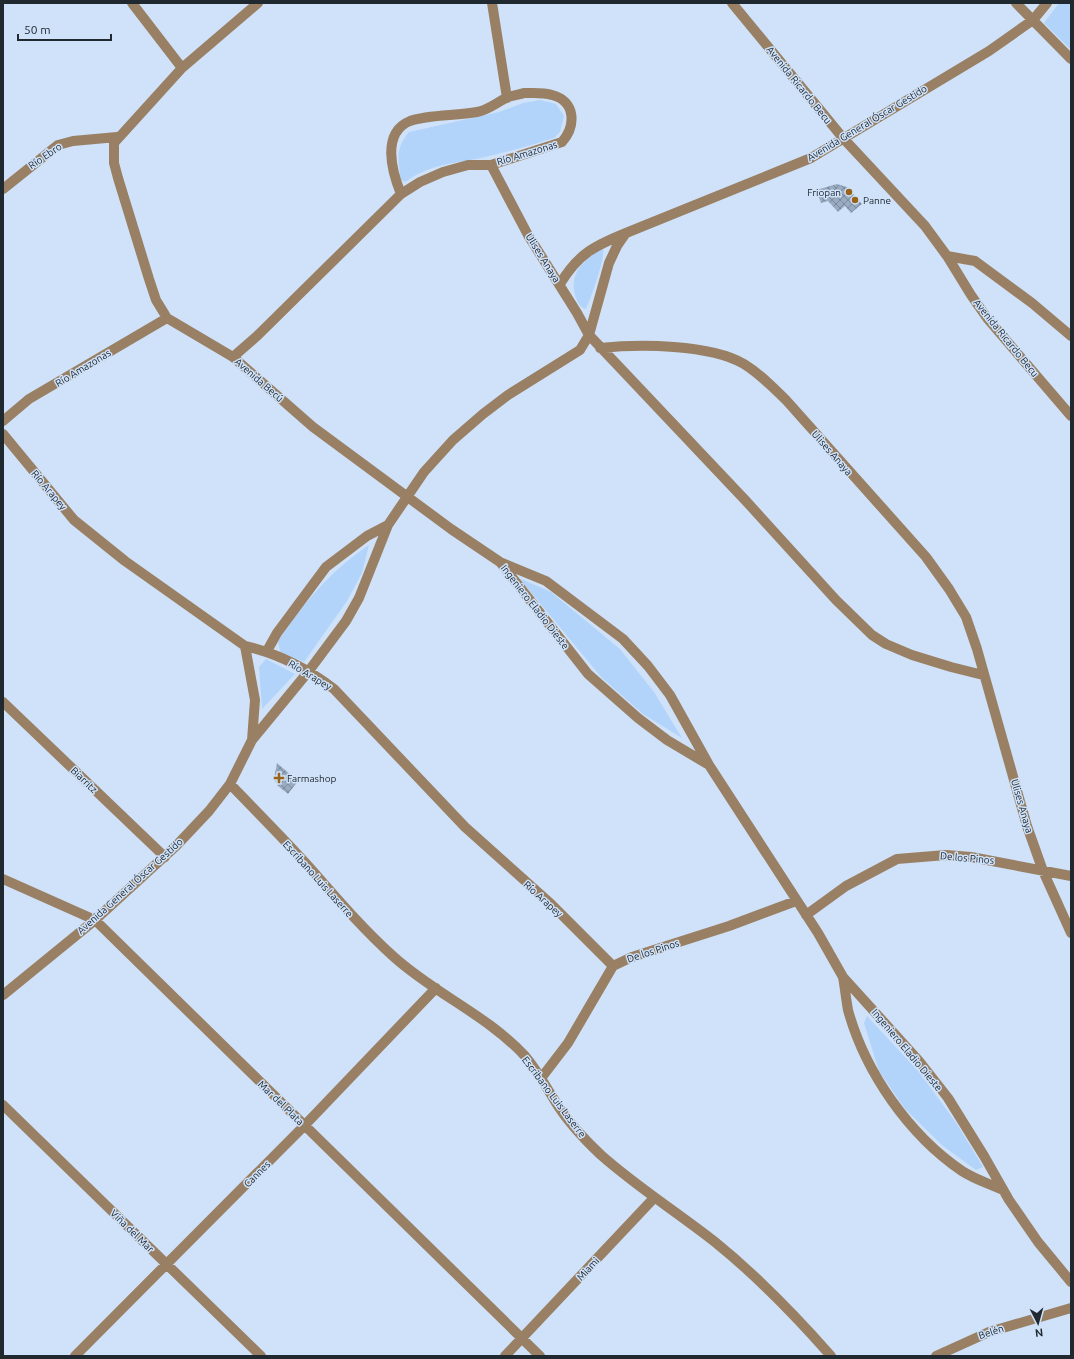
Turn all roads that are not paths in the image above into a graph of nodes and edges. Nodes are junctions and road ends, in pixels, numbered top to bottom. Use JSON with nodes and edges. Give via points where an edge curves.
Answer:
{"nodes":[{"id":1,"x":132,"y":3,"type":"edge"},
{"id":2,"x":258,"y":3,"type":"edge"},
{"id":3,"x":492,"y":3,"type":"edge"},
{"id":4,"x":732,"y":3,"type":"edge"},
{"id":5,"x":1016,"y":3,"type":"edge"},
{"id":6,"x":1047,"y":3,"type":"edge"},
{"id":7,"x":1033,"y":20,"type":"junction"},
{"id":8,"x":1071,"y":58,"type":"edge"},
{"id":9,"x":182,"y":68,"type":"junction"},
{"id":10,"x":507,"y":98,"type":"junction"},
{"id":11,"x":117,"y":137,"type":"junction"},
{"id":12,"x":843,"y":138,"type":"junction"},
{"id":13,"x":491,"y":165,"type":"junction"},
{"id":14,"x":3,"y":189,"type":"edge"},
{"id":15,"x":401,"y":194,"type":"junction"},
{"id":16,"x":626,"y":233,"type":"junction"},
{"id":17,"x":947,"y":256,"type":"junction"},
{"id":18,"x":560,"y":284,"type":"junction"},
{"id":19,"x":166,"y":318,"type":"junction"},
{"id":20,"x":589,"y":335,"type":"junction"},
{"id":21,"x":1071,"y":336,"type":"edge"},
{"id":22,"x":600,"y":348,"type":"junction"},
{"id":23,"x":233,"y":357,"type":"junction"},
{"id":24,"x":1071,"y":416,"type":"edge"},
{"id":25,"x":3,"y":421,"type":"edge"},
{"id":26,"x":3,"y":434,"type":"edge"},
{"id":27,"x":406,"y":498,"type":"junction"},
{"id":28,"x":388,"y":525,"type":"junction"},
{"id":29,"x":500,"y":562,"type":"junction"},
{"id":30,"x":245,"y":646,"type":"junction"},
{"id":31,"x":267,"y":651,"type":"junction"},
{"id":32,"x":308,"y":672,"type":"junction"},
{"id":33,"x":983,"y":675,"type":"junction"},
{"id":34,"x":3,"y":702,"type":"edge"},
{"id":35,"x":252,"y":740,"type":"junction"},
{"id":36,"x":709,"y":765,"type":"junction"},
{"id":37,"x":230,"y":784,"type":"junction"},
{"id":38,"x":165,"y":857,"type":"junction"},
{"id":39,"x":1043,"y":871,"type":"junction"},
{"id":40,"x":1071,"y":876,"type":"edge"},
{"id":41,"x":3,"y":879,"type":"edge"},
{"id":42,"x":796,"y":901,"type":"junction"},
{"id":43,"x":806,"y":915,"type":"junction"},
{"id":44,"x":95,"y":920,"type":"junction"},
{"id":45,"x":1071,"y":933,"type":"edge"},
{"id":46,"x":613,"y":966,"type":"junction"},
{"id":47,"x":843,"y":977,"type":"junction"},
{"id":48,"x":436,"y":988,"type":"junction"},
{"id":49,"x":3,"y":995,"type":"edge"},
{"id":50,"x":542,"y":1077,"type":"junction"},
{"id":51,"x":3,"y":1105,"type":"edge"},
{"id":52,"x":304,"y":1126,"type":"junction"},
{"id":53,"x":1003,"y":1190,"type":"junction"},
{"id":54,"x":654,"y":1198,"type":"junction"},
{"id":55,"x":167,"y":1266,"type":"junction"},
{"id":56,"x":1071,"y":1282,"type":"edge"},
{"id":57,"x":1071,"y":1308,"type":"edge"},
{"id":58,"x":522,"y":1339,"type":"junction"},
{"id":59,"x":75,"y":1356,"type":"edge"},
{"id":60,"x":261,"y":1356,"type":"edge"},
{"id":61,"x":505,"y":1356,"type":"edge"},
{"id":62,"x":540,"y":1356,"type":"edge"},
{"id":63,"x":831,"y":1356,"type":"edge"},
{"id":64,"x":936,"y":1356,"type":"edge"}],
"edges":[{"from":1,"to":9,"type":"street"},
{"from":2,"to":9,"type":"street"},
{"from":3,"to":10,"type":"street"},
{"from":4,"to":12,"type":"street","name":"Avenida Ricardo Becu"},
{"from":5,"to":7,"type":"street"},
{"from":6,"to":7,"type":"street","name":"Avenida General Óscar Gestido"},
{"from":7,"to":8,"type":"street"},
{"from":7,"to":12,"type":"street","name":"Avenida General Óscar Gestido","via":[[989,51]]},
{"from":9,"to":11,"type":"street"},
{"from":10,"to":13,"type":"street","name":"Río Amazonas","via":[[524,93],[554,95],[566,102],[572,113],[572,126],[562,142]]},
{"from":10,"to":15,"type":"street","name":"Río Amazonas","via":[[478,112],[410,121],[399,128],[393,139],[391,155],[394,176]]},
{"from":11,"to":14,"type":"street","name":"Río Ebro","via":[[58,145]]},
{"from":11,"to":19,"type":"street","via":[[112,148],[114,164],[156,300]]},
{"from":12,"to":16,"type":"street","name":"Avenida General Óscar Gestido","via":[[811,158]]},
{"from":12,"to":17,"type":"street","name":"Avenida Ricardo Becu","via":[[925,226]]},
{"from":13,"to":15,"type":"street","name":"Río Amazonas","via":[[468,165],[443,172]]},
{"from":13,"to":18,"type":"street","name":"Ulises Anaya","via":[[528,235]]},
{"from":15,"to":23,"type":"street","name":"Río Amazonas"},
{"from":16,"to":18,"type":"street","name":"Avenida General Óscar Gestido","via":[[598,244],[585,253],[567,272]]},
{"from":16,"to":20,"type":"street","name":"Avenida General Óscar Gestido","via":[[609,263]]},
{"from":17,"to":21,"type":"street","via":[[975,261]]},
{"from":17,"to":24,"type":"street","name":"Avenida Ricardo Becu","via":[[987,318]]},
{"from":18,"to":20,"type":"street","name":"Ulises Anaya"},
{"from":19,"to":23,"type":"street","name":"Avenida Becú"},
{"from":19,"to":25,"type":"street","name":"Río Amazonas","via":[[29,399]]},
{"from":20,"to":22,"type":"street","name":"Ulises Anaya"},
{"from":20,"to":27,"type":"street","name":"Avenida General Óscar Gestido","via":[[580,350],[572,357],[508,396],[453,440],[424,472]]},
{"from":22,"to":33,"type":"street","name":"Ulises Anaya","via":[[836,600],[872,635],[912,655]]},
{"from":22,"to":33,"type":"street","name":"Ulises Anaya","via":[[630,345],[700,351],[744,364],[768,383],[926,557],[949,588],[966,617]]},
{"from":23,"to":27,"type":"street","name":"Avenida Becú","via":[[313,427]]},
{"from":26,"to":30,"type":"street","name":"Río Arapey","via":[[74,520],[125,561]]},
{"from":27,"to":28,"type":"street","name":"Avenida General Óscar Gestido"},
{"from":27,"to":29,"type":"street","name":"Avenida Becú"},
{"from":28,"to":31,"type":"street","name":"Avenida General Óscar Gestido","via":[[367,536],[326,567],[277,633]]},
{"from":28,"to":32,"type":"street","name":"Avenida General Óscar Gestido","via":[[359,598],[346,621]]},
{"from":29,"to":36,"type":"street","name":"Ingeniero Eladio Dieste","via":[[588,674],[666,740]]},
{"from":29,"to":36,"type":"street","name":"Ingeniero Eladio Dieste","via":[[546,581],[623,639],[670,695]]},
{"from":30,"to":31,"type":"street","name":"Río Arapey"},
{"from":30,"to":35,"type":"street","name":"Avenida General Óscar Gestido","via":[[255,700]]},
{"from":31,"to":32,"type":"street","name":"Río Arapey"},
{"from":32,"to":35,"type":"street","name":"Avenida General Óscar Gestido"},
{"from":32,"to":46,"type":"street","name":"Río Arapey","via":[[334,689],[464,827],[551,904]]},
{"from":33,"to":39,"type":"street","name":"Ulises Anaya","via":[[1027,826]]},
{"from":34,"to":38,"type":"street","name":"Biarritz"},
{"from":35,"to":37,"type":"street","name":"Avenida General Óscar Gestido"},
{"from":36,"to":42,"type":"street","name":"Ingeniero Eladio Dieste"},
{"from":37,"to":38,"type":"street","name":"Avenida General Óscar Gestido","via":[[209,811]]},
{"from":37,"to":48,"type":"street","name":"Escribano Luis Laserre","via":[[296,852],[354,919],[412,973]]},
{"from":38,"to":44,"type":"street","name":"Avenida General Óscar Gestido"},
{"from":39,"to":40,"type":"street","name":"De los Pinos"},
{"from":39,"to":43,"type":"street","name":"De los Pinos","via":[[965,856],[939,855],[897,859],[846,886]]},
{"from":39,"to":45,"type":"street","name":"Ulises Anaya"},
{"from":41,"to":44,"type":"street","name":"Mar del Plata"},
{"from":42,"to":43,"type":"street","name":"Ingeniero Eladio Dieste"},
{"from":42,"to":46,"type":"street","name":"De los Pinos","via":[[729,926],[632,957]]},
{"from":43,"to":47,"type":"street","name":"Ingeniero Eladio Dieste"},
{"from":44,"to":49,"type":"street","name":"Avenida General Óscar Gestido"},
{"from":44,"to":52,"type":"street","name":"Mar del Plata"},
{"from":46,"to":50,"type":"street","via":[[568,1043]]},
{"from":47,"to":53,"type":"street","name":"Ingeniero Eladio Dieste","via":[[919,1061],[948,1098]]},
{"from":47,"to":53,"type":"street","name":"Ingeniero Eladio Dieste","via":[[848,1010],[864,1052],[894,1105],[922,1136],[962,1171]]},
{"from":48,"to":50,"type":"street","name":"Escribano Luis Laserre","via":[[495,1028],[525,1056]]},
{"from":48,"to":52,"type":"street","name":"Cannes"},
{"from":50,"to":54,"type":"street","name":"Escribano Luis Laserre","via":[[555,1101],[578,1131],[601,1154]]},
{"from":51,"to":55,"type":"street","name":"Viña del Mar"},
{"from":52,"to":55,"type":"street","name":"Cannes"},
{"from":52,"to":58,"type":"street","name":"Mar del Plata"},
{"from":53,"to":56,"type":"street","name":"Ingeniero Eladio Dieste","via":[[1038,1242]]},
{"from":54,"to":58,"type":"street","name":"Miami"},
{"from":54,"to":63,"type":"street","name":"Escribano Luis Laserre","via":[[716,1242],[759,1280]]},
{"from":55,"to":59,"type":"street","name":"Cannes"},
{"from":55,"to":60,"type":"street","name":"Viña del Mar"},
{"from":57,"to":64,"type":"street","name":"Belén","via":[[989,1332]]},
{"from":58,"to":61,"type":"street","name":"Miami"},
{"from":58,"to":62,"type":"street","name":"Mar del Plata"}]}
